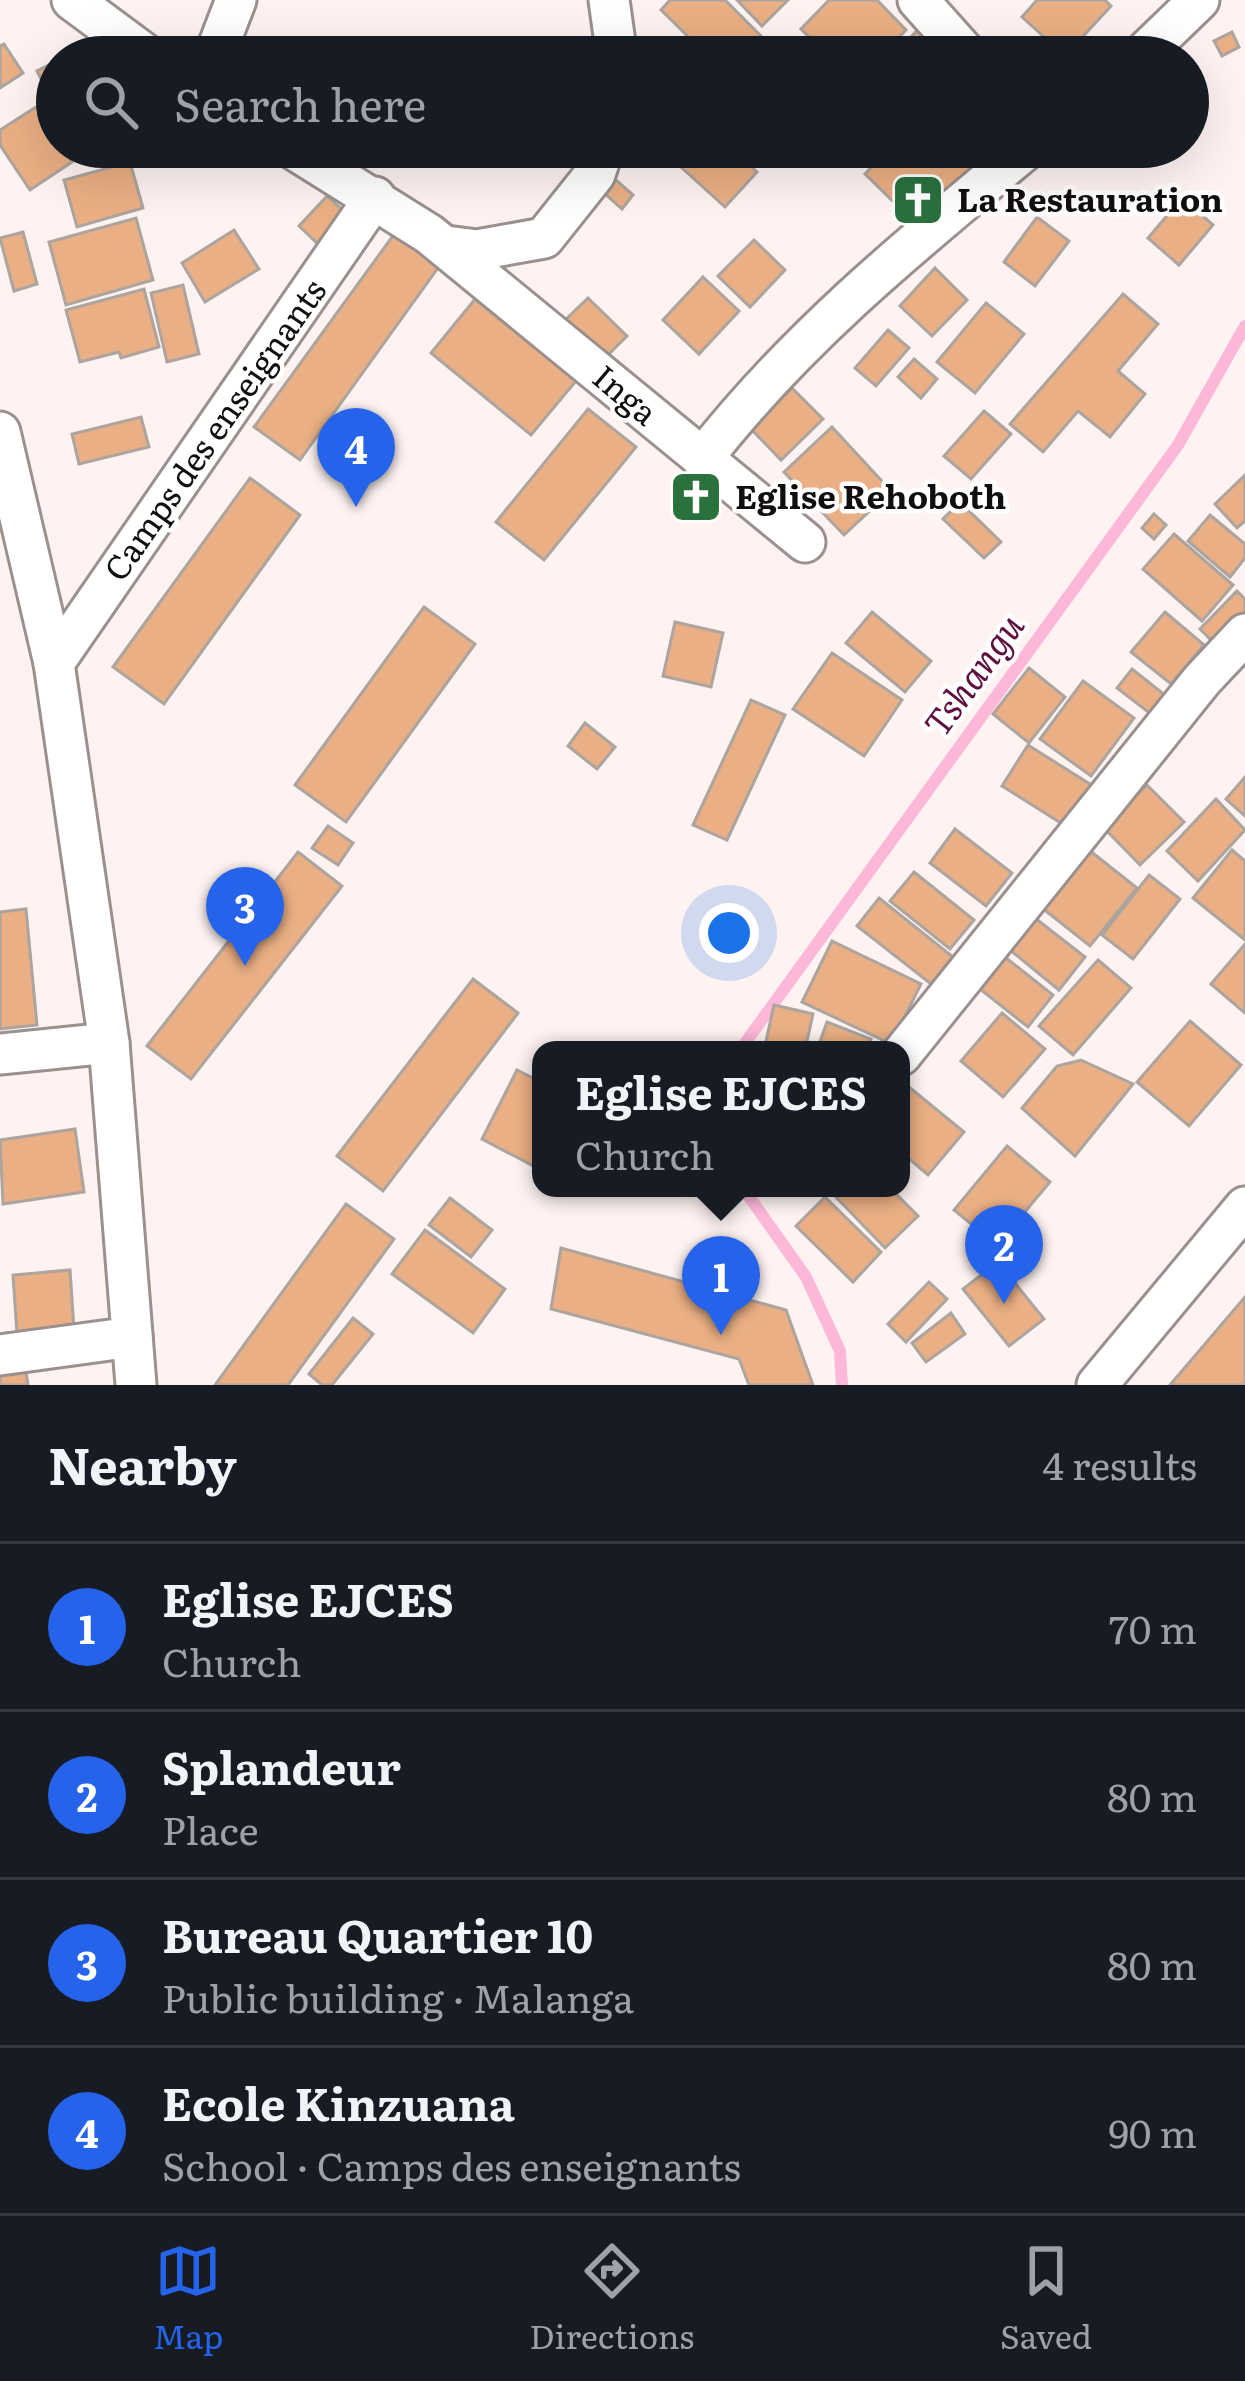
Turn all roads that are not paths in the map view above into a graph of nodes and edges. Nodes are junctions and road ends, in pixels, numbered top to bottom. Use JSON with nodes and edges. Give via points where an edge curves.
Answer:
{"nodes":[{"id":1,"x":72,"y":0,"type":"edge"},
{"id":2,"x":236,"y":0,"type":"edge"},
{"id":3,"x":609,"y":0,"type":"edge"},
{"id":4,"x":918,"y":0,"type":"edge"},
{"id":5,"x":1199,"y":0,"type":"edge"},
{"id":6,"x":121,"y":36,"type":"edge"},
{"id":7,"x":222,"y":36,"type":"edge"},
{"id":8,"x":614,"y":36,"type":"edge"},
{"id":9,"x":950,"y":36,"type":"edge"},
{"id":10,"x":1162,"y":36,"type":"edge"},
{"id":11,"x":326,"y":168,"type":"edge"},
{"id":12,"x":597,"y":168,"type":"edge"},
{"id":13,"x":1004,"y":168,"type":"edge"},
{"id":14,"x":375,"y":196,"type":"junction"},
{"id":15,"x":446,"y":247,"type":"junction"},
{"id":16,"x":0,"y":432,"type":"edge"},
{"id":17,"x":702,"y":459,"type":"junction"},
{"id":18,"x":805,"y":542,"type":"dead end"},
{"id":19,"x":13,"y":548,"type":"edge"},
{"id":20,"x":1245,"y":634,"type":"edge"},
{"id":21,"x":54,"y":663,"type":"junction"},
{"id":22,"x":109,"y":1043,"type":"junction"},
{"id":23,"x":910,"y":1044,"type":"edge"},
{"id":24,"x":0,"y":1054,"type":"edge"},
{"id":25,"x":1245,"y":1207,"type":"edge"},
{"id":26,"x":132,"y":1337,"type":"junction"},
{"id":27,"x":0,"y":1355,"type":"edge"},
{"id":28,"x":136,"y":1385,"type":"edge"},
{"id":29,"x":1097,"y":1385,"type":"edge"}],
"edges":[{"from":1,"to":6,"type":"street"},
{"from":2,"to":7,"type":"street"},
{"from":3,"to":8,"type":"street"},
{"from":4,"to":9,"type":"street"},
{"from":5,"to":10,"type":"street"},
{"from":11,"to":14,"type":"street","name":"Inga"},
{"from":12,"to":15,"type":"street","via":[[544,238]]},
{"from":13,"to":17,"type":"street","via":[[830,318],[752,394]]},
{"from":14,"to":15,"type":"street","name":"Inga"},
{"from":14,"to":21,"type":"street","name":"Camps des enseignants"},
{"from":15,"to":17,"type":"street","name":"Inga"},
{"from":16,"to":19,"type":"street"},
{"from":17,"to":18,"type":"street","name":"Inga"},
{"from":19,"to":21,"type":"street"},
{"from":20,"to":23,"type":"street"},
{"from":21,"to":22,"type":"street"},
{"from":22,"to":24,"type":"street"},
{"from":22,"to":26,"type":"street"},
{"from":25,"to":29,"type":"street"},
{"from":26,"to":27,"type":"street"},
{"from":26,"to":28,"type":"street"}]}
